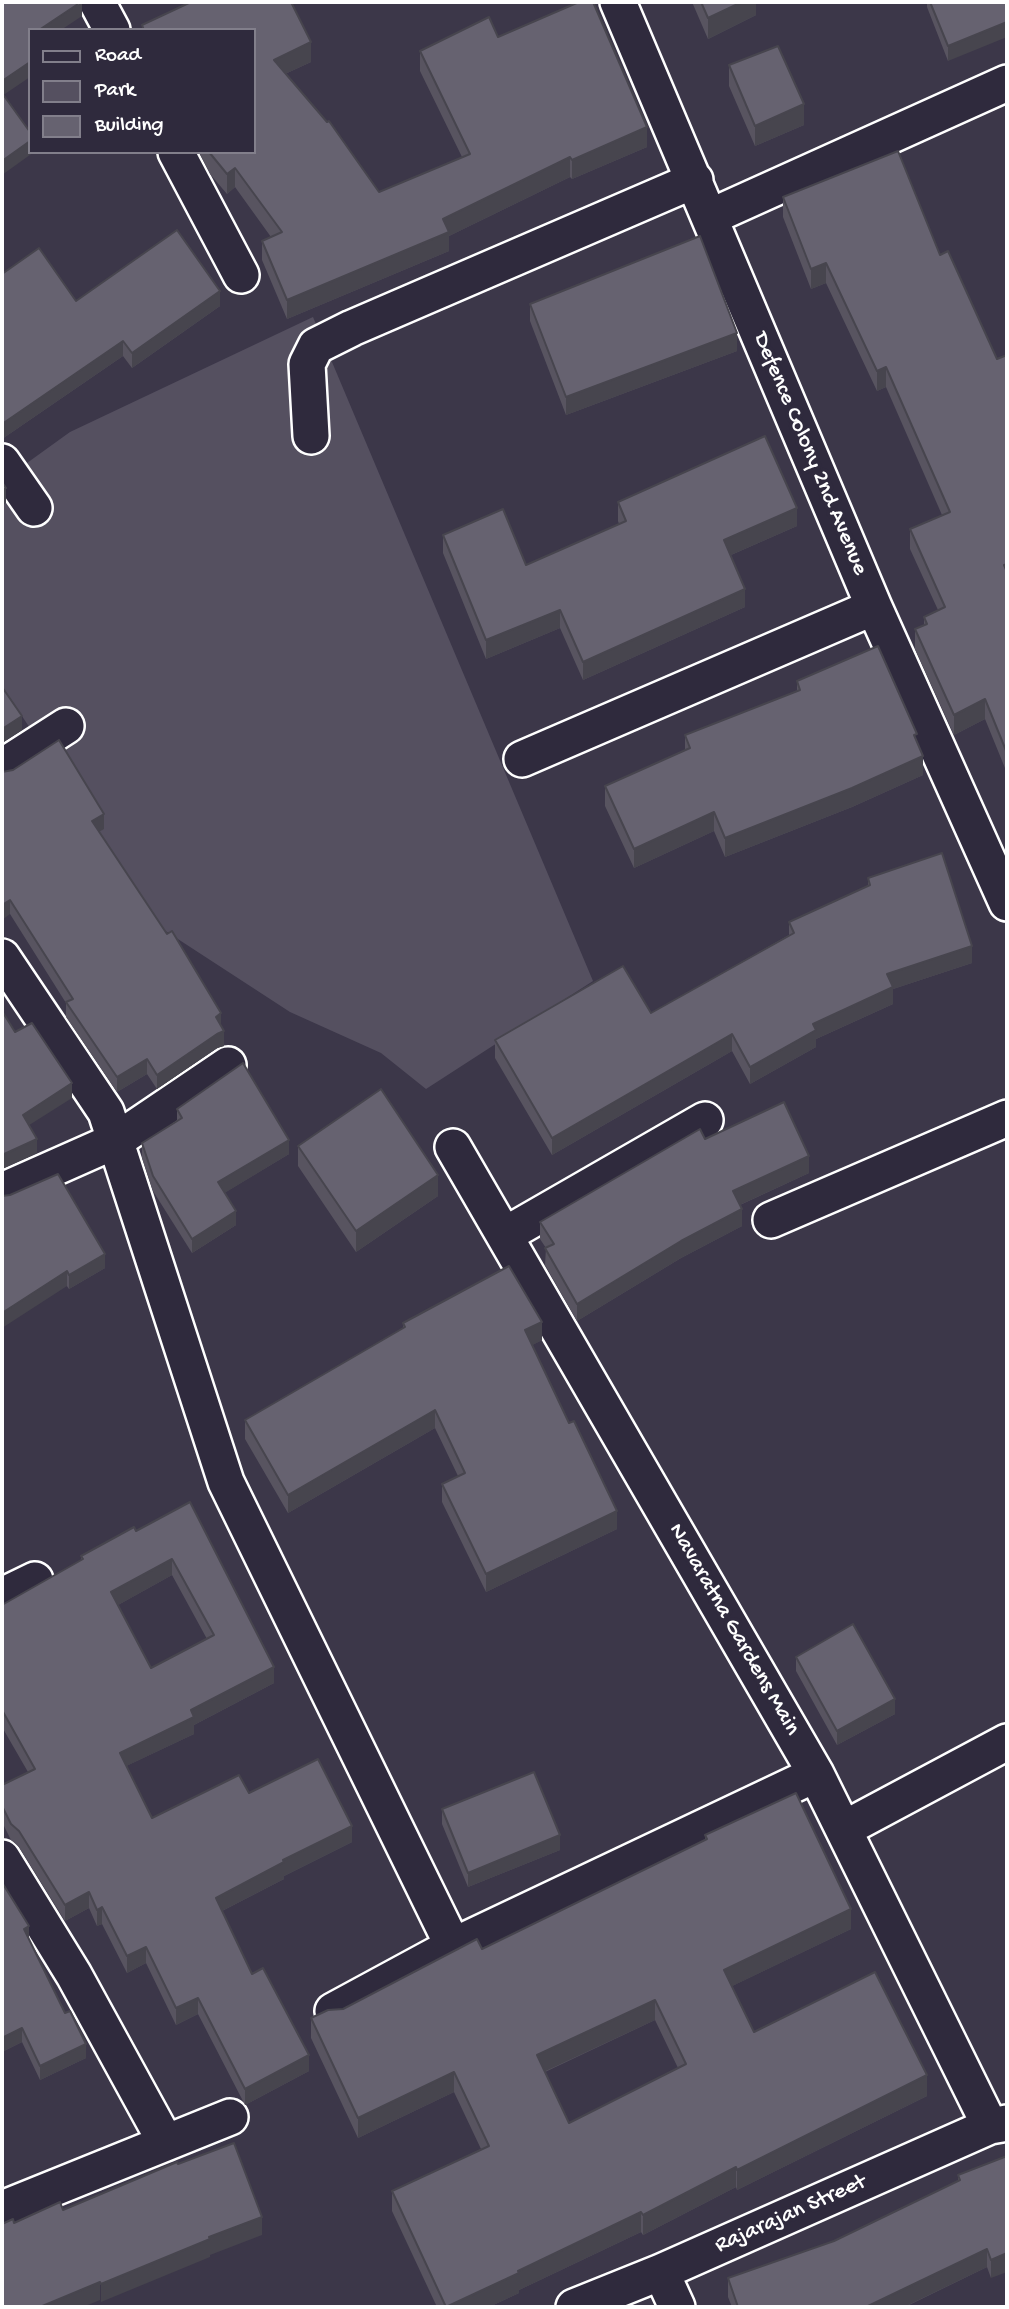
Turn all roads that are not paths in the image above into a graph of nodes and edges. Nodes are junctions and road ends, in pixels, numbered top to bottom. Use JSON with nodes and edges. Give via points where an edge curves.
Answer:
{"nodes":[{"id":1,"x":97,"y":2,"type":"edge"},
{"id":2,"x":618,"y":2,"type":"edge"},
{"id":3,"x":111,"y":28,"type":"edge"},
{"id":4,"x":1007,"y":83,"type":"edge"},
{"id":5,"x":177,"y":154,"type":"edge"},
{"id":6,"x":695,"y":180,"type":"junction"},
{"id":7,"x":710,"y":217,"type":"junction"},
{"id":8,"x":241,"y":275,"type":"dead end"},
{"id":9,"x":311,"y":436,"type":"dead end"},
{"id":10,"x":2,"y":462,"type":"edge"},
{"id":11,"x":34,"y":508,"type":"dead end"},
{"id":12,"x":874,"y":607,"type":"junction"},
{"id":13,"x":66,"y":726,"type":"dead end"},
{"id":14,"x":522,"y":759,"type":"dead end"},
{"id":15,"x":2,"y":766,"type":"edge"},
{"id":16,"x":1007,"y":903,"type":"edge"},
{"id":17,"x":2,"y":957,"type":"edge"},
{"id":18,"x":228,"y":1065,"type":"dead end"},
{"id":19,"x":1007,"y":1118,"type":"edge"},
{"id":20,"x":705,"y":1120,"type":"dead end"},
{"id":21,"x":117,"y":1140,"type":"junction"},
{"id":22,"x":453,"y":1147,"type":"dead end"},
{"id":23,"x":2,"y":1191,"type":"edge"},
{"id":24,"x":771,"y":1220,"type":"dead end"},
{"id":25,"x":505,"y":1236,"type":"junction"},
{"id":26,"x":35,"y":1580,"type":"dead end"},
{"id":27,"x":2,"y":1596,"type":"edge"},
{"id":28,"x":1007,"y":1741,"type":"edge"},
{"id":29,"x":816,"y":1774,"type":"junction"},
{"id":30,"x":844,"y":1829,"type":"junction"},
{"id":31,"x":2,"y":1858,"type":"edge"},
{"id":32,"x":453,"y":1946,"type":"junction"},
{"id":33,"x":333,"y":2011,"type":"edge"},
{"id":34,"x":230,"y":2118,"type":"dead end"},
{"id":35,"x":999,"y":2125,"type":"edge"},
{"id":36,"x":166,"y":2143,"type":"junction"},
{"id":37,"x":2,"y":2209,"type":"edge"},
{"id":38,"x":661,"y":2272,"type":"junction"},
{"id":39,"x":574,"y":2307,"type":"edge"},
{"id":40,"x":677,"y":2307,"type":"edge"}],
"edges":[{"from":1,"to":3,"type":"street"},
{"from":2,"to":6,"type":"street","name":"Defence Colony 2nd Avenue"},
{"from":4,"to":7,"type":"street"},
{"from":5,"to":8,"type":"street"},
{"from":6,"to":7,"type":"street","name":"Defence Colony 2nd Avenue"},
{"from":6,"to":9,"type":"street","via":[[316,346],[307,363]]},
{"from":7,"to":12,"type":"street","name":"Defence Colony 2nd Avenue"},
{"from":10,"to":11,"type":"street"},
{"from":12,"to":14,"type":"street"},
{"from":12,"to":16,"type":"street","name":"Defence Colony 2nd Avenue"},
{"from":13,"to":15,"type":"street"},
{"from":17,"to":21,"type":"street","via":[[106,1112]]},
{"from":18,"to":21,"type":"street"},
{"from":19,"to":24,"type":"street"},
{"from":20,"to":25,"type":"street"},
{"from":21,"to":23,"type":"street"},
{"from":21,"to":32,"type":"street","via":[[226,1482]]},
{"from":22,"to":25,"type":"street","name":"Navaratna Gardens Main"},
{"from":25,"to":29,"type":"street","name":"Navaratna Gardens Main"},
{"from":26,"to":27,"type":"street"},
{"from":28,"to":30,"type":"street"},
{"from":29,"to":30,"type":"street","name":"Navaratna Gardens Main"},
{"from":29,"to":32,"type":"street"},
{"from":30,"to":35,"type":"street","name":"Navaratna Gardens Main"},
{"from":31,"to":36,"type":"street","via":[[74,1975]]},
{"from":32,"to":33,"type":"street"},
{"from":34,"to":36,"type":"street"},
{"from":35,"to":38,"type":"street","name":"Rajarajan Street"},
{"from":36,"to":37,"type":"street"},
{"from":38,"to":39,"type":"street","name":"Rajarajan Street"},
{"from":38,"to":40,"type":"street"}]}
